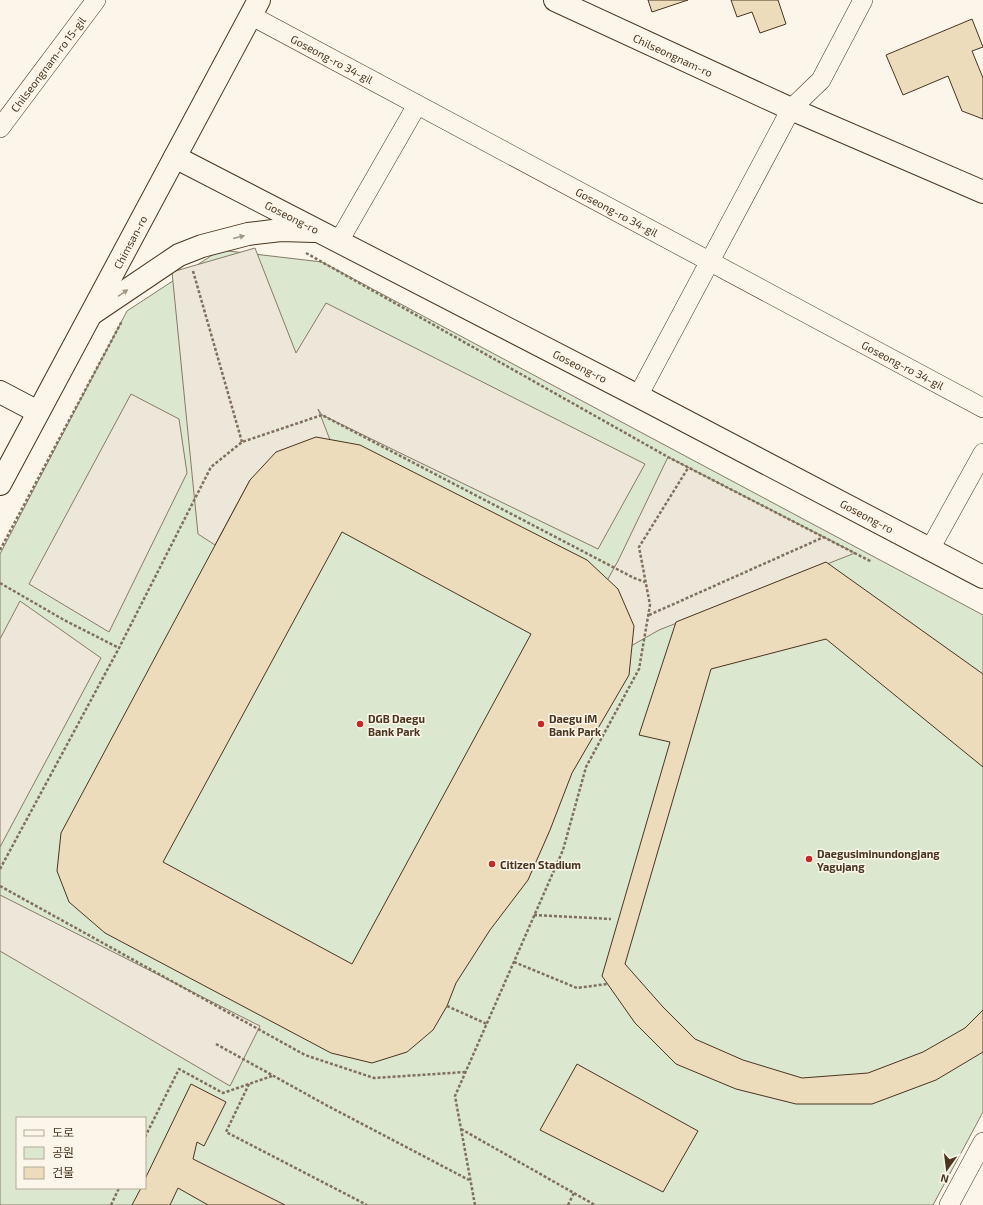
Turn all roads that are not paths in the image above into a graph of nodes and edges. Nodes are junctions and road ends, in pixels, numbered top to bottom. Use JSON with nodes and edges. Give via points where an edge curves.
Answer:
{"nodes":[{"id":1,"x":96,"y":0,"type":"edge"},
{"id":2,"x":555,"y":0,"type":"edge"},
{"id":3,"x":863,"y":0,"type":"edge"},
{"id":4,"x":255,"y":8,"type":"edge"},
{"id":5,"x":417,"y":105,"type":"junction"},
{"id":6,"x":791,"y":109,"type":"junction"},
{"id":7,"x":0,"y":128,"type":"edge"},
{"id":8,"x":176,"y":157,"type":"junction"},
{"id":9,"x":983,"y":192,"type":"edge"},
{"id":10,"x":330,"y":236,"type":"junction"},
{"id":11,"x":710,"y":262,"type":"junction"},
{"id":12,"x":91,"y":314,"type":"junction"},
{"id":13,"x":0,"y":392,"type":"edge"},
{"id":14,"x":638,"y":396,"type":"junction"},
{"id":15,"x":983,"y":408,"type":"edge"},
{"id":16,"x":38,"y":412,"type":"junction"},
{"id":17,"x":983,"y":453,"type":"edge"},
{"id":18,"x":0,"y":484,"type":"edge"},
{"id":19,"x":930,"y":549,"type":"junction"},
{"id":20,"x":983,"y":577,"type":"edge"},
{"id":21,"x":983,"y":1142,"type":"edge"},
{"id":22,"x":949,"y":1205,"type":"edge"}],
"edges":[{"from":1,"to":7,"type":"street","name":"Chilseongnam-ro 15-gil"},
{"from":2,"to":6,"type":"street","name":"Chilseongnam-ro"},
{"from":3,"to":6,"type":"street","via":[[821,80]]},
{"from":4,"to":5,"type":"street","name":"Goseong-ro 34-gil"},
{"from":4,"to":8,"type":"street","name":"Chimsan-ro"},
{"from":5,"to":10,"type":"street"},
{"from":5,"to":11,"type":"street","name":"Goseong-ro 34-gil"},
{"from":6,"to":9,"type":"street","name":"Chilseongnam-ro"},
{"from":6,"to":11,"type":"street"},
{"from":8,"to":10,"type":"street","name":"Goseong-ro"},
{"from":8,"to":12,"type":"street","name":"Chimsan-ro"},
{"from":12,"to":10,"type":"street","one_way":true,"via":[[179,255],[202,246],[248,234],[281,230]]},
{"from":10,"to":14,"type":"street","name":"Goseong-ro"},
{"from":11,"to":14,"type":"street"},
{"from":11,"to":15,"type":"street","name":"Goseong-ro 34-gil"},
{"from":12,"to":16,"type":"street","name":"Chimsan-ro"},
{"from":13,"to":16,"type":"street"},
{"from":14,"to":19,"type":"street","name":"Goseong-ro"},
{"from":16,"to":18,"type":"street","name":"Chimsan-ro"},
{"from":17,"to":19,"type":"street"},
{"from":19,"to":20,"type":"street","name":"Goseong-ro"},
{"from":21,"to":22,"type":"street"}]}
